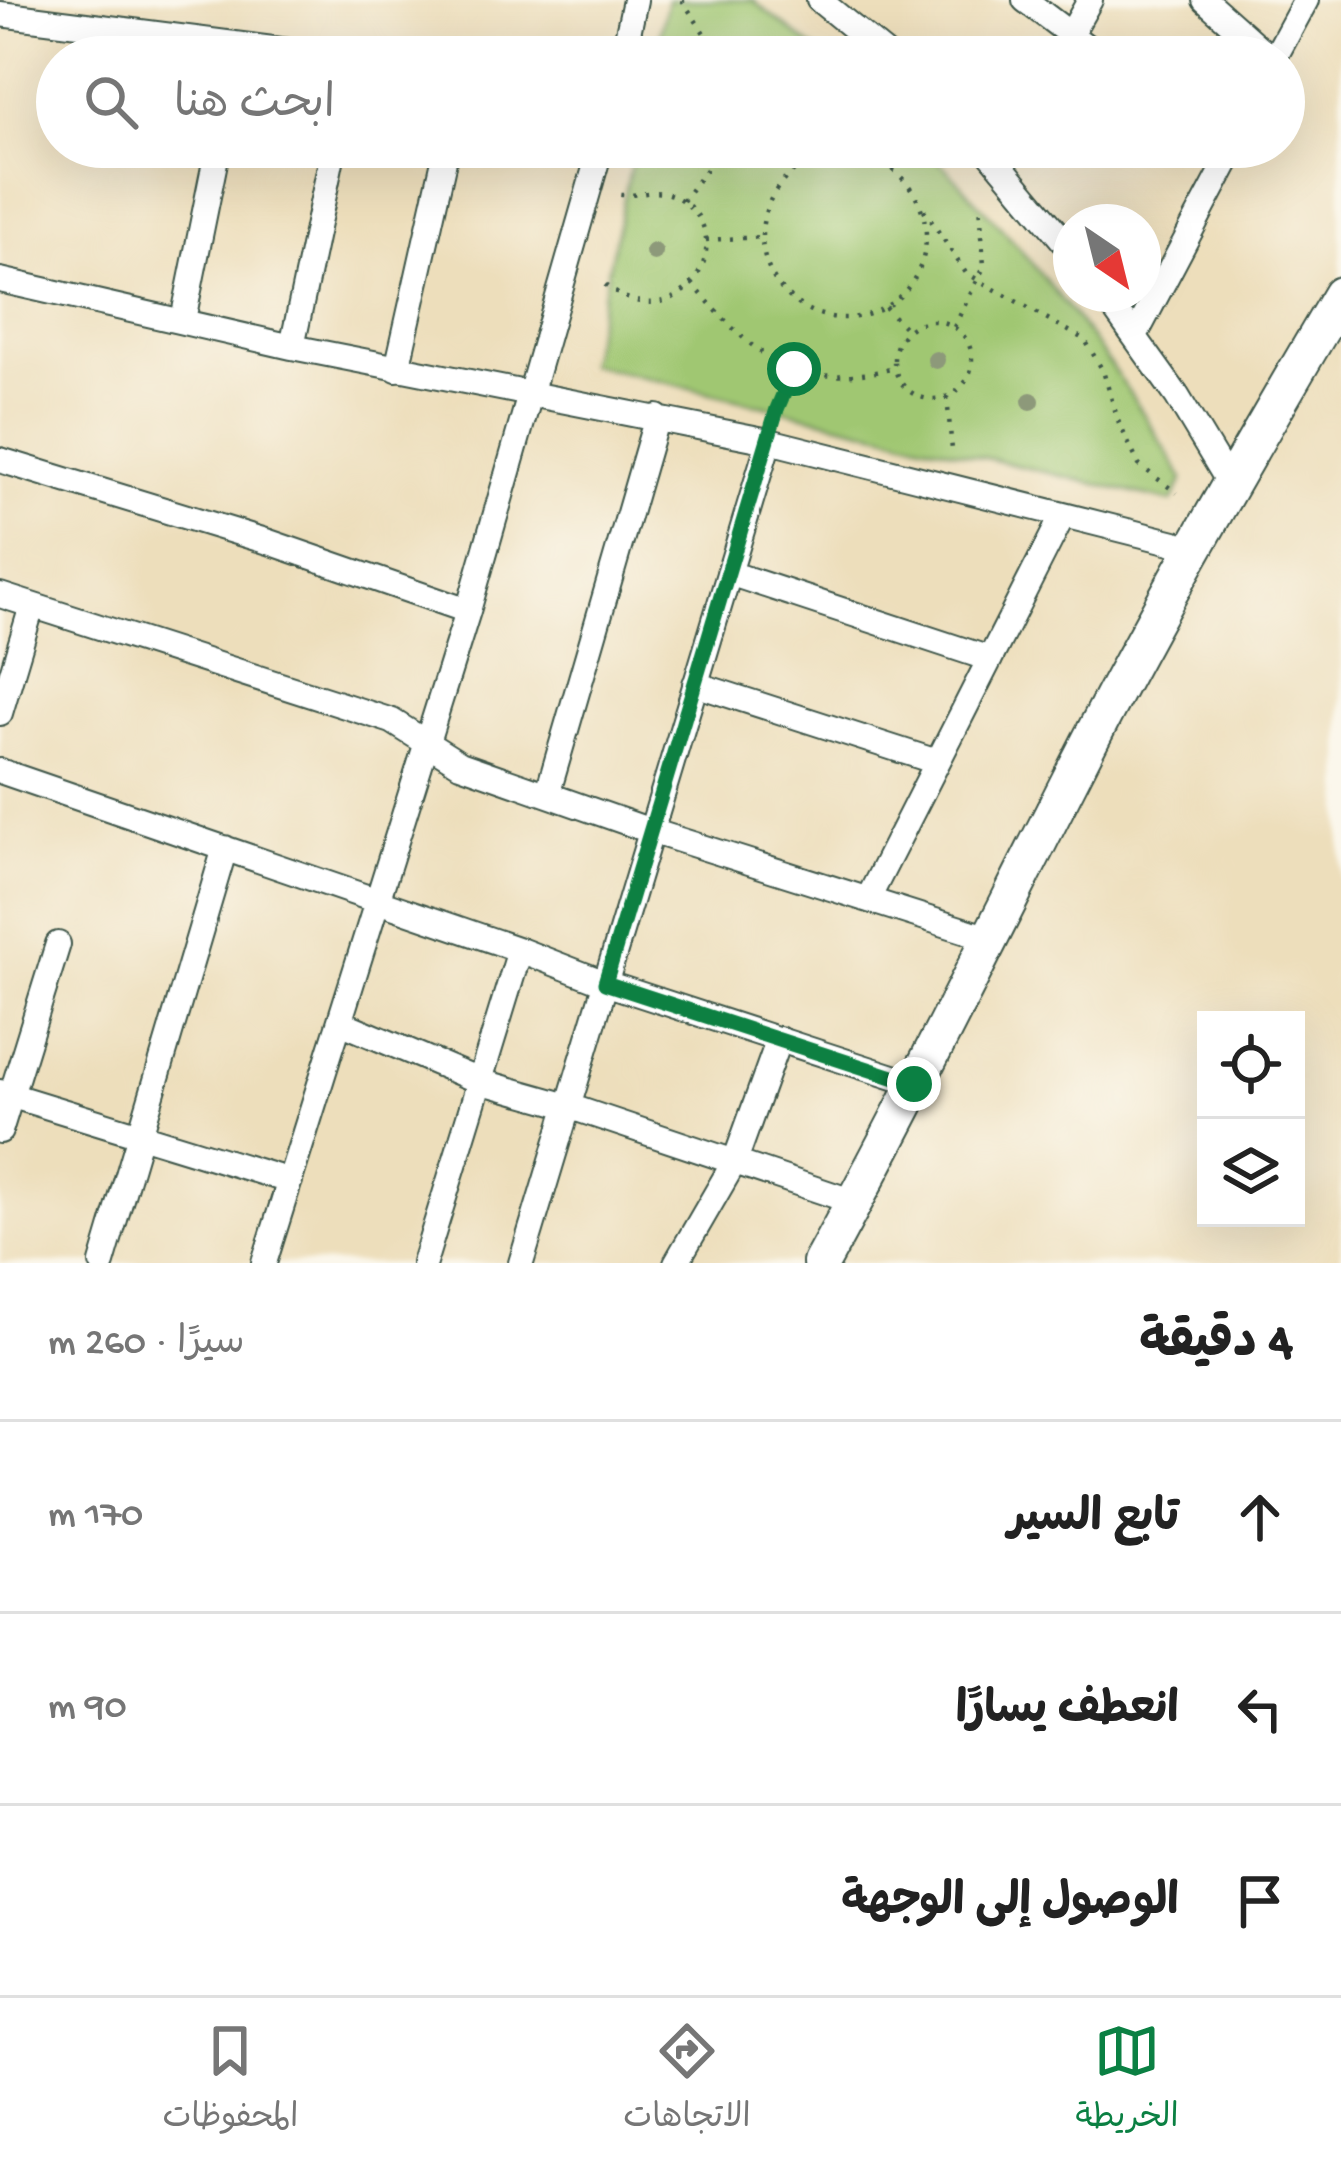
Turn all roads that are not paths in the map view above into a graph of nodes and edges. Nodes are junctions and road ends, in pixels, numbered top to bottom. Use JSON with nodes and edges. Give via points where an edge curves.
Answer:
{"nodes":[{"id":1,"x":635,"y":0,"type":"edge"},
{"id":2,"x":819,"y":0,"type":"edge"},
{"id":3,"x":1025,"y":0,"type":"edge"},
{"id":4,"x":1090,"y":0,"type":"edge"},
{"id":5,"x":1204,"y":0,"type":"edge"},
{"id":6,"x":1306,"y":0,"type":"edge"},
{"id":7,"x":0,"y":14,"type":"edge"},
{"id":8,"x":138,"y":36,"type":"edge"},
{"id":9,"x":627,"y":36,"type":"edge"},
{"id":10,"x":863,"y":36,"type":"edge"},
{"id":11,"x":1056,"y":36,"type":"edge"},
{"id":12,"x":1070,"y":36,"type":"edge"},
{"id":13,"x":1247,"y":36,"type":"edge"},
{"id":14,"x":1285,"y":36,"type":"edge"},
{"id":15,"x":214,"y":168,"type":"edge"},
{"id":16,"x":330,"y":168,"type":"edge"},
{"id":17,"x":442,"y":168,"type":"edge"},
{"id":18,"x":596,"y":168,"type":"edge"},
{"id":19,"x":1008,"y":168,"type":"edge"},
{"id":20,"x":1218,"y":168,"type":"edge"},
{"id":21,"x":1053,"y":226,"type":"edge"},
{"id":22,"x":0,"y":280,"type":"edge"},
{"id":23,"x":1341,"y":295,"type":"edge"},
{"id":24,"x":1117,"y":312,"type":"edge"},
{"id":25,"x":183,"y":320,"type":"junction"},
{"id":26,"x":1135,"y":336,"type":"junction"},
{"id":27,"x":292,"y":347,"type":"junction"},
{"id":28,"x":397,"y":369,"type":"junction"},
{"id":29,"x":534,"y":392,"type":"junction"},
{"id":30,"x":657,"y":417,"type":"junction"},
{"id":31,"x":769,"y":442,"type":"junction"},
{"id":32,"x":0,"y":460,"type":"edge"},
{"id":33,"x":1230,"y":484,"type":"junction"},
{"id":34,"x":1063,"y":515,"type":"junction"},
{"id":35,"x":1196,"y":548,"type":"junction"},
{"id":36,"x":729,"y":573,"type":"junction"},
{"id":37,"x":0,"y":595,"type":"edge"},
{"id":38,"x":32,"y":606,"type":"junction"},
{"id":39,"x":469,"y":611,"type":"junction"},
{"id":40,"x":990,"y":659,"type":"junction"},
{"id":41,"x":695,"y":684,"type":"junction"},
{"id":42,"x":0,"y":712,"type":"edge"},
{"id":43,"x":424,"y":742,"type":"junction"},
{"id":44,"x":937,"y":762,"type":"junction"},
{"id":45,"x":0,"y":771,"type":"edge"},
{"id":46,"x":548,"y":792,"type":"junction"},
{"id":47,"x":651,"y":831,"type":"junction"},
{"id":48,"x":225,"y":848,"type":"junction"},
{"id":49,"x":868,"y":899,"type":"junction"},
{"id":50,"x":376,"y":900,"type":"junction"},
{"id":51,"x":992,"y":939,"type":"junction"},
{"id":52,"x":58,"y":944,"type":"dead end"},
{"id":53,"x":520,"y":950,"type":"junction"},
{"id":54,"x":605,"y":983,"type":"junction"},
{"id":55,"x":340,"y":1022,"type":"junction"},
{"id":56,"x":779,"y":1039,"type":"junction"},
{"id":57,"x":479,"y":1081,"type":"junction"},
{"id":58,"x":914,"y":1084,"type":"junction"},
{"id":59,"x":5,"y":1094,"type":"edge"},
{"id":60,"x":568,"y":1106,"type":"junction"},
{"id":61,"x":0,"y":1131,"type":"edge"},
{"id":62,"x":141,"y":1135,"type":"junction"},
{"id":63,"x":735,"y":1161,"type":"junction"},
{"id":64,"x":290,"y":1181,"type":"junction"},
{"id":65,"x":854,"y":1202,"type":"junction"},
{"id":66,"x":102,"y":1263,"type":"edge"},
{"id":67,"x":264,"y":1263,"type":"edge"},
{"id":68,"x":424,"y":1263,"type":"edge"},
{"id":69,"x":521,"y":1263,"type":"edge"},
{"id":70,"x":676,"y":1263,"type":"edge"},
{"id":71,"x":820,"y":1263,"type":"edge"}],
"edges":[{"from":1,"to":9,"type":"street"},
{"from":2,"to":10,"type":"street"},
{"from":3,"to":11,"type":"street"},
{"from":4,"to":12,"type":"street"},
{"from":5,"to":13,"type":"street"},
{"from":6,"to":14,"type":"street"},
{"from":7,"to":8,"type":"street"},
{"from":15,"to":25,"type":"street"},
{"from":16,"to":27,"type":"street"},
{"from":17,"to":28,"type":"street"},
{"from":18,"to":29,"type":"street"},
{"from":19,"to":21,"type":"street"},
{"from":20,"to":26,"type":"street"},
{"from":22,"to":25,"type":"street"},
{"from":23,"to":33,"type":"main road"},
{"from":24,"to":26,"type":"street"},
{"from":25,"to":27,"type":"street"},
{"from":26,"to":33,"type":"street"},
{"from":27,"to":28,"type":"street"},
{"from":28,"to":29,"type":"street"},
{"from":29,"to":30,"type":"street"},
{"from":29,"to":39,"type":"street"},
{"from":30,"to":31,"type":"street"},
{"from":30,"to":46,"type":"street"},
{"from":31,"to":34,"type":"street"},
{"from":31,"to":36,"type":"street"},
{"from":32,"to":39,"type":"street"},
{"from":33,"to":35,"type":"main road"},
{"from":34,"to":35,"type":"street"},
{"from":34,"to":40,"type":"street"},
{"from":35,"to":51,"type":"main road"},
{"from":36,"to":40,"type":"street"},
{"from":36,"to":41,"type":"street"},
{"from":37,"to":38,"type":"street"},
{"from":38,"to":42,"type":"street"},
{"from":38,"to":43,"type":"street","via":[[392,721]]},
{"from":39,"to":43,"type":"street"},
{"from":40,"to":44,"type":"street"},
{"from":41,"to":44,"type":"street"},
{"from":41,"to":47,"type":"street"},
{"from":43,"to":46,"type":"street","via":[[460,764]]},
{"from":43,"to":50,"type":"street"},
{"from":44,"to":49,"type":"street"},
{"from":45,"to":48,"type":"street"},
{"from":46,"to":47,"type":"street"},
{"from":47,"to":49,"type":"street"},
{"from":47,"to":54,"type":"street"},
{"from":48,"to":50,"type":"street"},
{"from":48,"to":62,"type":"street"},
{"from":49,"to":51,"type":"street"},
{"from":50,"to":53,"type":"street"},
{"from":50,"to":55,"type":"street"},
{"from":51,"to":58,"type":"main road"},
{"from":52,"to":59,"type":"street"},
{"from":53,"to":54,"type":"street"},
{"from":53,"to":57,"type":"street"},
{"from":54,"to":56,"type":"street"},
{"from":54,"to":60,"type":"street"},
{"from":55,"to":57,"type":"street"},
{"from":55,"to":64,"type":"street"},
{"from":56,"to":58,"type":"street"},
{"from":56,"to":63,"type":"street"},
{"from":57,"to":60,"type":"street"},
{"from":57,"to":68,"type":"street"},
{"from":58,"to":65,"type":"main road"},
{"from":59,"to":61,"type":"street"},
{"from":59,"to":62,"type":"street"},
{"from":60,"to":63,"type":"street"},
{"from":60,"to":69,"type":"street"},
{"from":62,"to":64,"type":"street"},
{"from":62,"to":66,"type":"street"},
{"from":63,"to":65,"type":"street"},
{"from":63,"to":70,"type":"street"},
{"from":64,"to":67,"type":"street"},
{"from":65,"to":71,"type":"main road"}]}
